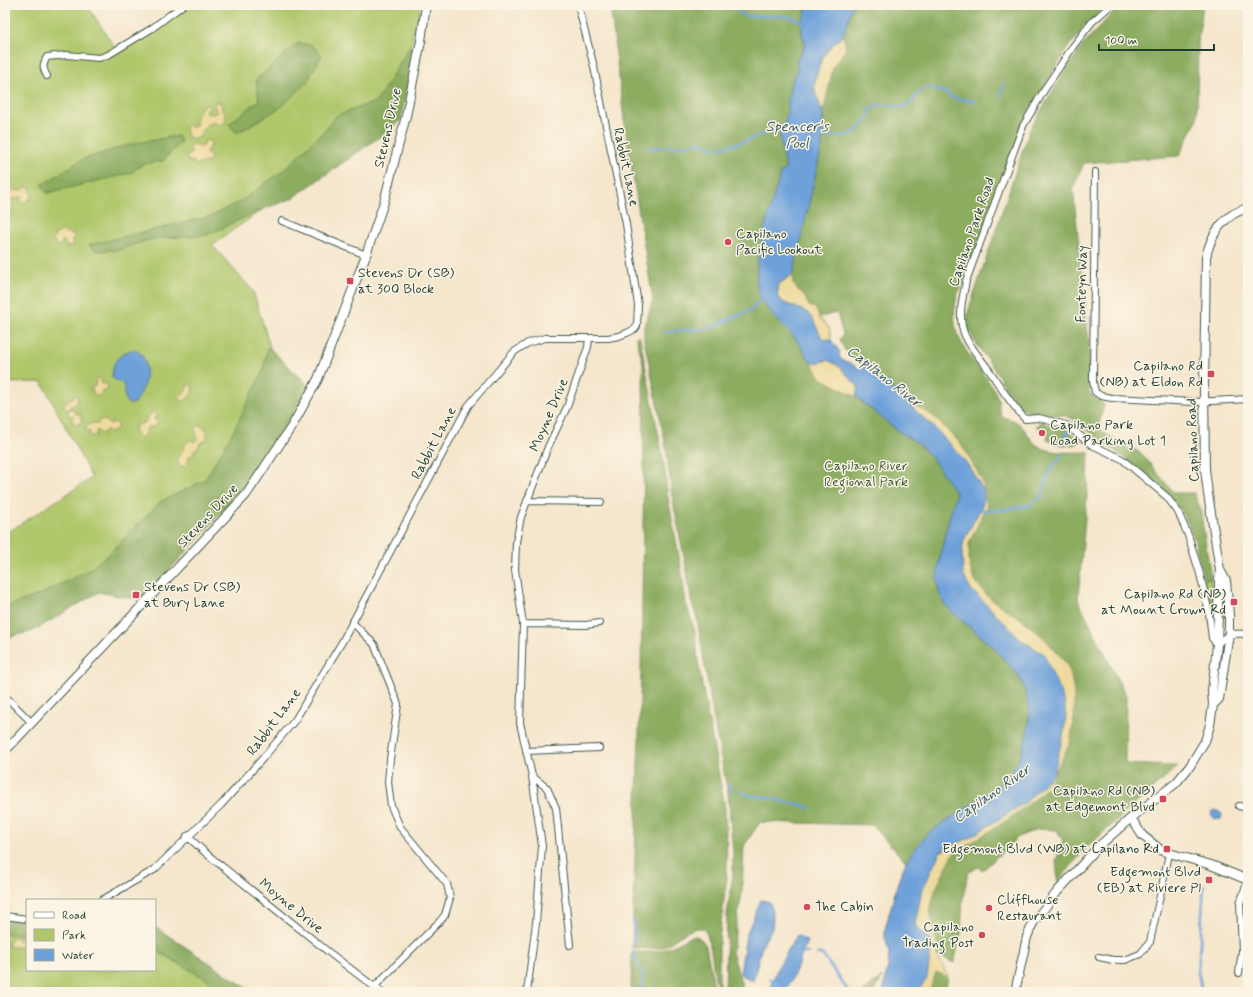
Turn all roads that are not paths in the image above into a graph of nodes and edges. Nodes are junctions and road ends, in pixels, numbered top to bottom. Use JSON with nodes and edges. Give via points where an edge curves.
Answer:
{"nodes":[{"id":1,"x":183,"y":5,"type":"edge"},
{"id":2,"x":426,"y":5,"type":"edge"},
{"id":3,"x":578,"y":5,"type":"edge"},
{"id":4,"x":1111,"y":5,"type":"edge"},
{"id":5,"x":47,"y":76,"type":"dead end"},
{"id":6,"x":1095,"y":172,"type":"dead end"},
{"id":7,"x":1248,"y":208,"type":"edge"},
{"id":8,"x":282,"y":221,"type":"dead end"},
{"id":9,"x":366,"y":255,"type":"junction"},
{"id":10,"x":589,"y":338,"type":"junction"},
{"id":11,"x":1248,"y":399,"type":"edge"},
{"id":12,"x":1204,"y":401,"type":"junction"},
{"id":13,"x":527,"y":501,"type":"junction"},
{"id":14,"x":601,"y":502,"type":"dead end"},
{"id":15,"x":1220,"y":570,"type":"junction"},
{"id":16,"x":1219,"y":600,"type":"junction"},
{"id":17,"x":352,"y":622,"type":"junction"},
{"id":18,"x":599,"y":623,"type":"dead end"},
{"id":19,"x":523,"y":624,"type":"junction"},
{"id":20,"x":1229,"y":634,"type":"junction"},
{"id":21,"x":1248,"y":634,"type":"edge"},
{"id":22,"x":1217,"y":645,"type":"junction"},
{"id":23,"x":1221,"y":686,"type":"junction"},
{"id":24,"x":5,"y":696,"type":"edge"},
{"id":25,"x":1213,"y":705,"type":"junction"},
{"id":26,"x":32,"y":722,"type":"junction"},
{"id":27,"x":599,"y":748,"type":"dead end"},
{"id":28,"x":526,"y":751,"type":"junction"},
{"id":29,"x":5,"y":752,"type":"edge"},
{"id":30,"x":532,"y":776,"type":"junction"},
{"id":31,"x":1239,"y":806,"type":"dead end"},
{"id":32,"x":1248,"y":808,"type":"edge"},
{"id":33,"x":1131,"y":818,"type":"junction"},
{"id":34,"x":187,"y":836,"type":"junction"},
{"id":35,"x":1169,"y":854,"type":"junction"},
{"id":36,"x":1248,"y":880,"type":"edge"},
{"id":37,"x":104,"y":899,"type":"edge"},
{"id":38,"x":5,"y":916,"type":"edge"},
{"id":39,"x":26,"y":919,"type":"edge"},
{"id":40,"x":570,"y":945,"type":"dead end"},
{"id":41,"x":1099,"y":957,"type":"dead end"},
{"id":42,"x":1239,"y":973,"type":"dead end"},
{"id":43,"x":375,"y":986,"type":"junction"},
{"id":44,"x":381,"y":992,"type":"edge"},
{"id":45,"x":528,"y":992,"type":"edge"},
{"id":46,"x":1015,"y":992,"type":"edge"}],
"edges":[{"from":1,"to":5,"type":"street","via":[[151,29],[108,55],[99,58],[67,55],[47,57],[43,69]]},
{"from":2,"to":9,"type":"main road","name":"Stevens Drive","via":[[406,116],[384,202]]},
{"from":3,"to":10,"type":"street","name":"Rabbit Lane","via":[[594,67],[626,224],[638,311],[637,326],[634,329],[619,336]]},
{"from":4,"to":22,"type":"street","name":"Capilano Park Road","via":[[1092,22],[1074,45],[1023,126],[966,281],[961,306],[962,326],[967,339],[1001,390],[1025,419],[1039,418],[1066,425],[1092,445],[1122,460],[1167,496],[1178,512],[1188,535],[1200,574],[1212,638]]},
{"from":6,"to":12,"type":"street","name":"Fonteyn Way","via":[[1094,389],[1097,394],[1112,398]]},
{"from":7,"to":12,"type":"main road","name":"Capilano Road","via":[[1234,213],[1218,227],[1207,250]]},
{"from":8,"to":9,"type":"street"},
{"from":9,"to":26,"type":"main road","name":"Stevens Drive","via":[[318,379],[292,426],[246,495]]},
{"from":10,"to":13,"type":"street","name":"Moyne Drive","via":[[567,407]]},
{"from":10,"to":17,"type":"street","name":"Rabbit Lane","via":[[545,338],[528,343],[514,352],[468,406]]},
{"from":11,"to":12,"type":"street"},
{"from":12,"to":15,"type":"main road","name":"Capilano Road","via":[[1207,488]]},
{"from":13,"to":14,"type":"street"},
{"from":13,"to":19,"type":"street","name":"Moyne Drive","via":[[520,522],[515,554],[516,583]]},
{"from":15,"to":16,"type":"main road","name":"Capilano Road"},
{"from":15,"to":20,"type":"main road","name":"Capilano Road","via":[[1226,580]]},
{"from":16,"to":20,"type":"main road","via":[[1225,615],[1224,626]]},
{"from":16,"to":22,"type":"main road","name":"Capilano Road"},
{"from":17,"to":34,"type":"street","name":"Rabbit Lane","via":[[295,720],[221,805]]},
{"from":17,"to":43,"type":"street","via":[[374,644],[398,704],[388,782],[391,806],[400,827],[447,884],[450,898],[445,915],[440,921]]},
{"from":18,"to":19,"type":"street","via":[[586,626]]},
{"from":19,"to":28,"type":"street","name":"Moyne Drive","via":[[520,723]]},
{"from":20,"to":21,"type":"street"},
{"from":20,"to":22,"type":"street"},
{"from":20,"to":23,"type":"main road","name":"Capilano Road"},
{"from":22,"to":23,"type":"main road","via":[[1221,656],[1218,677]]},
{"from":22,"to":25,"type":"main road","name":"Capilano Road"},
{"from":23,"to":25,"type":"main road","name":"Capilano Road","via":[[1219,699]]},
{"from":24,"to":26,"type":"street"},
{"from":25,"to":33,"type":"main road","name":"Capilano Road","via":[[1205,741],[1190,766],[1176,783]]},
{"from":26,"to":29,"type":"main road","name":"Stevens Drive"},
{"from":27,"to":28,"type":"street"},
{"from":28,"to":30,"type":"street","name":"Moyne Drive"},
{"from":30,"to":40,"type":"street","via":[[547,788],[556,808]]},
{"from":30,"to":45,"type":"street","name":"Moyne Drive","via":[[542,846]]},
{"from":31,"to":32,"type":"street"},
{"from":33,"to":35,"type":"main road","via":[[1142,835]]},
{"from":33,"to":46,"type":"main road","name":"Capilano Road","via":[[1100,845],[1033,923],[1027,937]]},
{"from":34,"to":37,"type":"street","name":"Rabbit Lane","via":[[154,870]]},
{"from":34,"to":43,"type":"street","name":"Moyne Drive","via":[[331,954]]},
{"from":35,"to":36,"type":"main road","via":[[1211,865]]},
{"from":35,"to":41,"type":"street","via":[[1150,942],[1140,954],[1125,960]]},
{"from":36,"to":42,"type":"street","via":[[1240,903],[1242,951]]},
{"from":38,"to":39,"type":"street"},
{"from":43,"to":44,"type":"street","name":"Moyne Drive"}]}
